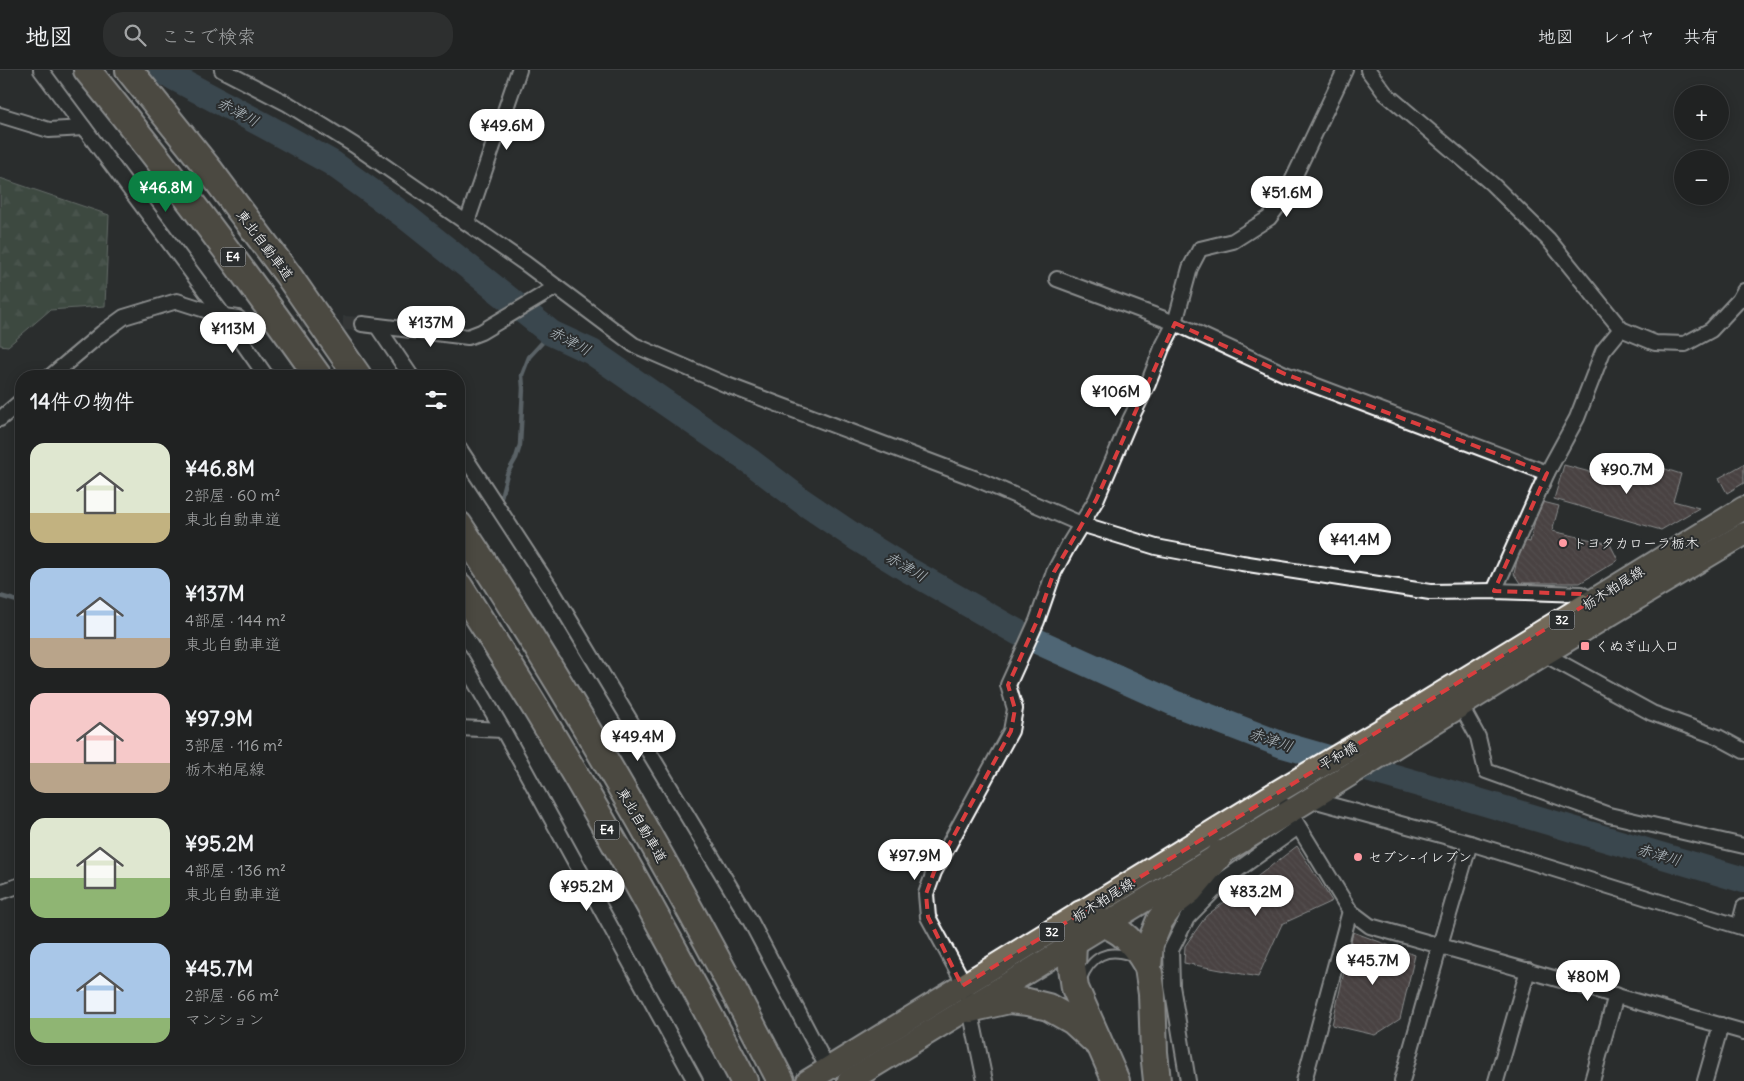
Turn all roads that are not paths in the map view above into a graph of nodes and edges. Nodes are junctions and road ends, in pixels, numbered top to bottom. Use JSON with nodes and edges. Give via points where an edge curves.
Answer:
{"nodes":[{"id":1,"x":41,"y":70,"type":"edge"},
{"id":2,"x":87,"y":70,"type":"edge"},
{"id":3,"x":129,"y":70,"type":"edge"},
{"id":4,"x":222,"y":70,"type":"edge"},
{"id":5,"x":519,"y":70,"type":"edge"},
{"id":6,"x":1345,"y":70,"type":"edge"},
{"id":7,"x":1368,"y":70,"type":"edge"},
{"id":8,"x":0,"y":115,"type":"edge"},
{"id":9,"x":84,"y":128,"type":"junction"},
{"id":10,"x":467,"y":222,"type":"junction"},
{"id":11,"x":1057,"y":279,"type":"dead end"},
{"id":12,"x":556,"y":287,"type":"junction"},
{"id":13,"x":1744,"y":291,"type":"edge"},
{"id":14,"x":224,"y":316,"type":"junction"},
{"id":15,"x":238,"y":318,"type":"tunnel mouth"},
{"id":16,"x":1174,"y":323,"type":"junction"},
{"id":17,"x":362,"y":324,"type":"tunnel mouth"},
{"id":18,"x":377,"y":326,"type":"junction"},
{"id":19,"x":1621,"y":329,"type":"junction"},
{"id":20,"x":58,"y":370,"type":"edge"},
{"id":21,"x":262,"y":370,"type":"edge"},
{"id":22,"x":314,"y":370,"type":"edge"},
{"id":23,"x":354,"y":370,"type":"edge"},
{"id":24,"x":407,"y":370,"type":"edge"},
{"id":25,"x":15,"y":407,"type":"edge"},
{"id":26,"x":0,"y":419,"type":"edge"},
{"id":27,"x":465,"y":457,"type":"edge"},
{"id":28,"x":1547,"y":473,"type":"junction"},
{"id":29,"x":1742,"y":512,"type":"edge"},
{"id":30,"x":1081,"y":524,"type":"junction"},
{"id":31,"x":1744,"y":534,"type":"edge"},
{"id":32,"x":465,"y":535,"type":"edge"},
{"id":33,"x":1494,"y":591,"type":"junction"},
{"id":34,"x":465,"y":596,"type":"edge"},
{"id":35,"x":1599,"y":609,"type":"junction"},
{"id":36,"x":1544,"y":654,"type":"junction"},
{"id":37,"x":465,"y":665,"type":"edge"},
{"id":38,"x":1461,"y":706,"type":"junction"},
{"id":39,"x":465,"y":728,"type":"edge"},
{"id":40,"x":503,"y":730,"type":"junction"},
{"id":41,"x":1380,"y":732,"type":"joint"},
{"id":42,"x":1405,"y":739,"type":"joint"},
{"id":43,"x":1744,"y":751,"type":"edge"},
{"id":44,"x":1286,"y":787,"type":"junction"},
{"id":45,"x":1317,"y":795,"type":"junction"},
{"id":46,"x":1294,"y":819,"type":"junction"},
{"id":47,"x":1470,"y":843,"type":"junction"},
{"id":48,"x":1744,"y":846,"type":"edge"},
{"id":49,"x":1220,"y":854,"type":"junction"},
{"id":50,"x":15,"y":887,"type":"edge"},
{"id":51,"x":0,"y":892,"type":"edge"},
{"id":52,"x":1350,"y":911,"type":"junction"},
{"id":53,"x":1081,"y":914,"type":"junction"},
{"id":54,"x":1742,"y":919,"type":"edge"},
{"id":55,"x":1106,"y":924,"type":"junction"},
{"id":56,"x":1073,"y":943,"type":"junction"},
{"id":57,"x":1440,"y":945,"type":"junction"},
{"id":58,"x":1148,"y":967,"type":"junction"},
{"id":59,"x":1528,"y":970,"type":"junction"},
{"id":60,"x":1616,"y":995,"type":"junction"},
{"id":61,"x":966,"y":997,"type":"junction"},
{"id":62,"x":1082,"y":1003,"type":"junction"},
{"id":63,"x":1721,"y":1025,"type":"junction"},
{"id":64,"x":1744,"y":1032,"type":"edge"},
{"id":65,"x":1102,"y":1048,"type":"junction"},
{"id":66,"x":828,"y":1069,"type":"junction"},
{"id":67,"x":792,"y":1078,"type":"edge"},
{"id":68,"x":695,"y":1081,"type":"edge"},
{"id":69,"x":744,"y":1081,"type":"edge"},
{"id":70,"x":849,"y":1081,"type":"edge"},
{"id":71,"x":985,"y":1081,"type":"edge"},
{"id":72,"x":1116,"y":1081,"type":"edge"},
{"id":73,"x":1157,"y":1081,"type":"edge"},
{"id":74,"x":1188,"y":1081,"type":"edge"},
{"id":75,"x":1304,"y":1081,"type":"edge"},
{"id":76,"x":1402,"y":1081,"type":"edge"},
{"id":77,"x":1496,"y":1081,"type":"edge"},
{"id":78,"x":1592,"y":1081,"type":"edge"},
{"id":79,"x":1705,"y":1081,"type":"edge"}],
"edges":[{"from":1,"to":9,"type":"street"},
{"from":2,"to":22,"type":"highway","number":"E4","via":[[145,140]]},
{"from":3,"to":23,"type":"highway","name":"東北自動車道","number":"E4","via":[[211,172]]},
{"from":4,"to":10,"type":"street","via":[[288,104]]},
{"from":5,"to":10,"type":"street"},
{"from":6,"to":16,"type":"street","via":[[1284,198],[1269,218],[1233,241],[1200,249],[1190,268]]},
{"from":7,"to":19,"type":"street","via":[[1385,94],[1492,184],[1548,239]]},
{"from":8,"to":9,"type":"street","via":[[48,130]]},
{"from":9,"to":14,"type":"street"},
{"from":10,"to":12,"type":"street"},
{"from":11,"to":16,"type":"street"},
{"from":12,"to":18,"type":"street","via":[[468,337]]},
{"from":12,"to":30,"type":"street","via":[[634,345],[727,385],[974,478]]},
{"from":13,"to":19,"type":"street","via":[[1711,330],[1685,344],[1655,343]]},
{"from":14,"to":15,"type":"street"},
{"from":14,"to":20,"type":"street","via":[[177,302],[124,317]]},
{"from":14,"to":21,"type":"street"},
{"from":16,"to":28,"type":"street","via":[[1286,374]]},
{"from":16,"to":30,"type":"street","via":[[1096,500]]},
{"from":17,"to":18,"type":"street"},
{"from":18,"to":24,"type":"street"},
{"from":19,"to":28,"type":"street","via":[[1603,351],[1577,418]]},
{"from":25,"to":26,"type":"street"},
{"from":27,"to":66,"type":"street","via":[[554,592],[751,922]]},
{"from":28,"to":33,"type":"street"},
{"from":29,"to":35,"type":"main road","name":"栃木粕尾線","number":"32"},
{"from":30,"to":33,"type":"street","via":[[1156,547],[1242,562],[1430,592]]},
{"from":30,"to":61,"type":"street","via":[[1054,572],[1037,621],[1008,685],[1015,709],[1012,731],[948,843],[926,894],[928,917],[959,974]]},
{"from":31,"to":35,"type":"main road","name":"栃木粕尾線","number":"32"},
{"from":32,"to":67,"type":"highway","name":"東北自動車道","number":"E4","via":[[565,693],[734,989]]},
{"from":33,"to":35,"type":"street","via":[[1581,594]]},
{"from":34,"to":69,"type":"highway","number":"E4","via":[[625,860]]},
{"from":35,"to":36,"type":"main road","name":"栃木粕尾線","number":"32"},
{"from":35,"to":41,"type":"main road","name":"栃木粕尾線","number":"32"},
{"from":36,"to":38,"type":"main road","name":"栃木粕尾線","number":"32"},
{"from":36,"to":43,"type":"street","via":[[1652,713],[1718,737]]},
{"from":37,"to":40,"type":"street"},
{"from":38,"to":42,"type":"main road","name":"栃木粕尾線","number":"32"},
{"from":38,"to":48,"type":"street","via":[[1478,737],[1486,771],[1609,815]]},
{"from":39,"to":40,"type":"street"},
{"from":40,"to":68,"type":"street"},
{"from":41,"to":44,"type":"main road","name":"平和橋","number":"32"},
{"from":42,"to":45,"type":"main road","name":"平和橋","number":"32"},
{"from":44,"to":46,"type":"street"},
{"from":44,"to":53,"type":"main road","name":"栃木粕尾線","number":"32"},
{"from":45,"to":46,"type":"main road","name":"栃木粕尾線","number":"32"},
{"from":45,"to":47,"type":"street"},
{"from":46,"to":49,"type":"main road","name":"栃木粕尾線","number":"32"},
{"from":46,"to":52,"type":"street"},
{"from":46,"to":74,"type":"street","via":[[1226,878],[1187,918],[1170,950],[1172,986]]},
{"from":47,"to":54,"type":"street"},
{"from":47,"to":57,"type":"street"},
{"from":49,"to":55,"type":"main road","name":"栃木粕尾線","number":"32"},
{"from":49,"to":58,"type":"highway","via":[[1160,920],[1150,944]]},
{"from":50,"to":51,"type":"street"},
{"from":52,"to":57,"type":"street","via":[[1370,926]]},
{"from":52,"to":75,"type":"street"},
{"from":53,"to":55,"type":"highway"},
{"from":53,"to":56,"type":"highway"},
{"from":53,"to":61,"type":"main road","name":"栃木粕尾線","number":"32"},
{"from":55,"to":56,"type":"main road","name":"栃木粕尾線","number":"32"},
{"from":55,"to":58,"type":"highway","via":[[1120,931],[1137,948]]},
{"from":56,"to":61,"type":"main road","name":"栃木粕尾線","number":"32"},
{"from":56,"to":62,"type":"highway","via":[[1072,967]]},
{"from":57,"to":59,"type":"street"},
{"from":57,"to":76,"type":"street"},
{"from":58,"to":62,"type":"lane","via":[[1124,954],[1098,956],[1089,964],[1082,979]]},
{"from":58,"to":73,"type":"highway"},
{"from":59,"to":60,"type":"street"},
{"from":59,"to":77,"type":"street"},
{"from":60,"to":63,"type":"street"},
{"from":60,"to":78,"type":"street"},
{"from":61,"to":65,"type":"highway","via":[[1028,1002],[1048,1007],[1073,1021]]},
{"from":61,"to":66,"type":"main road","name":"栃木粕尾線","number":"32"},
{"from":61,"to":70,"type":"main road","name":"栃木粕尾線","number":"32"},
{"from":61,"to":71,"type":"street"},
{"from":62,"to":65,"type":"highway"},
{"from":63,"to":64,"type":"street"},
{"from":63,"to":79,"type":"street"},
{"from":65,"to":72,"type":"highway"},
{"from":66,"to":67,"type":"main road","name":"栃木粕尾線","number":"32"}]}
